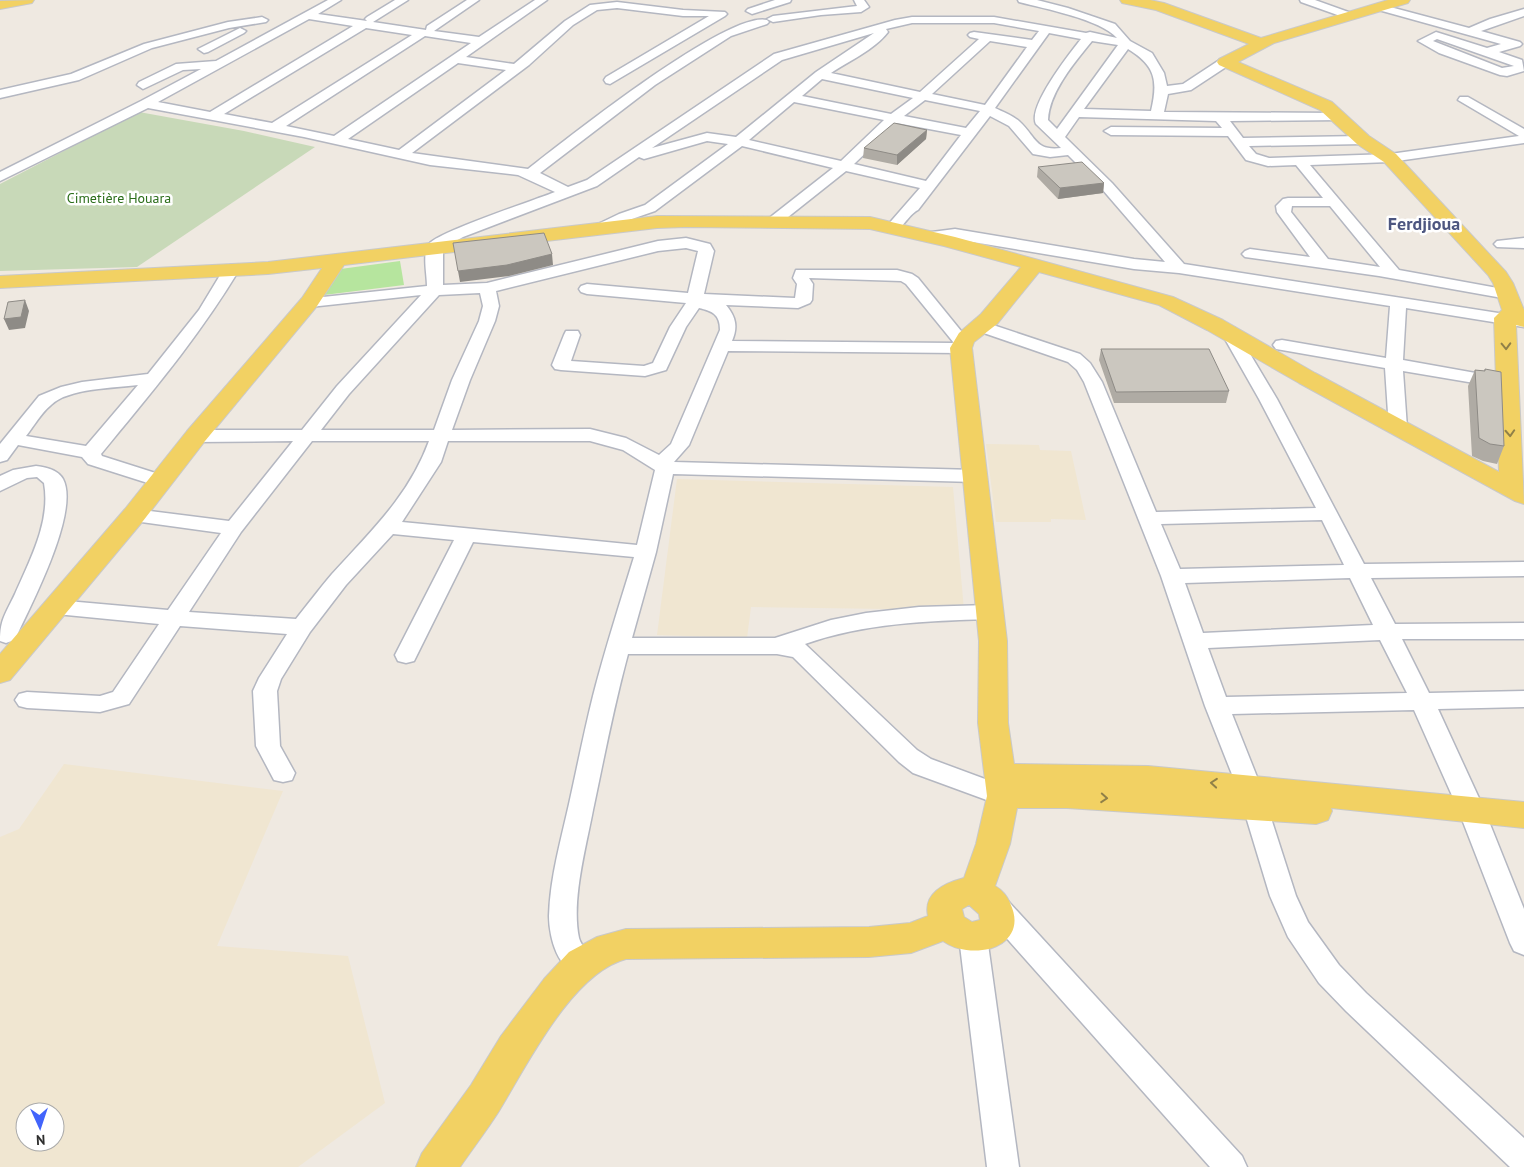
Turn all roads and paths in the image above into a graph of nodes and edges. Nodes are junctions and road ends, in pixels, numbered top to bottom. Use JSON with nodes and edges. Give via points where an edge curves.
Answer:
{"nodes":[{"id":1,"x":27,"y":0,"type":"edge"},
{"id":2,"x":336,"y":0,"type":"edge"},
{"id":3,"x":403,"y":0,"type":"edge"},
{"id":4,"x":474,"y":0,"type":"edge"},
{"id":5,"x":542,"y":0,"type":"edge"},
{"id":6,"x":649,"y":0,"type":"edge"},
{"id":7,"x":710,"y":0,"type":"edge"},
{"id":8,"x":786,"y":0,"type":"edge"},
{"id":9,"x":859,"y":0,"type":"edge"},
{"id":10,"x":1023,"y":0,"type":"edge"},
{"id":11,"x":1127,"y":0,"type":"edge"},
{"id":12,"x":1305,"y":0,"type":"edge"},
{"id":13,"x":1402,"y":0,"type":"edge"},
{"id":14,"x":0,"y":5,"type":"edge"},
{"id":15,"x":1379,"y":7,"type":"junction"},
{"id":16,"x":696,"y":8,"type":"junction"},
{"id":17,"x":1524,"y":12,"type":"edge"},
{"id":18,"x":310,"y":15,"type":"junction"},
{"id":19,"x":730,"y":15,"type":"junction"},
{"id":20,"x":770,"y":15,"type":"junction"},
{"id":21,"x":1350,"y":16,"type":"junction"},
{"id":22,"x":273,"y":17,"type":"junction"},
{"id":23,"x":368,"y":22,"type":"junction"},
{"id":24,"x":892,"y":24,"type":"junction"},
{"id":25,"x":1458,"y":28,"type":"junction"},
{"id":26,"x":1046,"y":29,"type":"junction"},
{"id":27,"x":426,"y":30,"type":"junction"},
{"id":28,"x":1472,"y":31,"type":"junction"},
{"id":29,"x":727,"y":34,"type":"junction"},
{"id":30,"x":1090,"y":35,"type":"junction"},
{"id":31,"x":1436,"y":35,"type":"junction"},
{"id":32,"x":988,"y":37,"type":"junction"},
{"id":33,"x":484,"y":39,"type":"junction"},
{"id":34,"x":1126,"y":43,"type":"junction"},
{"id":35,"x":1261,"y":43,"type":"junction"},
{"id":36,"x":1034,"y":44,"type":"junction"},
{"id":37,"x":1519,"y":44,"type":"edge"},
{"id":38,"x":204,"y":49,"type":"dead end"},
{"id":39,"x":1487,"y":52,"type":"junction"},
{"id":40,"x":455,"y":59,"type":"junction"},
{"id":41,"x":1225,"y":62,"type":"junction"},
{"id":42,"x":219,"y":64,"type":"junction"},
{"id":43,"x":516,"y":68,"type":"junction"},
{"id":44,"x":820,"y":75,"type":"junction"},
{"id":45,"x":610,"y":80,"type":"dead end"},
{"id":46,"x":143,"y":85,"type":"dead end"},
{"id":47,"x":1162,"y":91,"type":"junction"},
{"id":48,"x":0,"y":94,"type":"edge"},
{"id":49,"x":922,"y":96,"type":"junction"},
{"id":50,"x":792,"y":98,"type":"junction"},
{"id":51,"x":1464,"y":100,"type":"dead end"},
{"id":52,"x":146,"y":104,"type":"junction"},
{"id":53,"x":987,"y":109,"type":"junction"},
{"id":54,"x":1075,"y":113,"type":"junction"},
{"id":55,"x":1157,"y":114,"type":"junction"},
{"id":56,"x":212,"y":116,"type":"junction"},
{"id":57,"x":1220,"y":117,"type":"junction"},
{"id":58,"x":1336,"y":117,"type":"junction"},
{"id":59,"x":894,"y":118,"type":"junction"},
{"id":60,"x":273,"y":128,"type":"junction"},
{"id":61,"x":1111,"y":131,"type":"dead end"},
{"id":62,"x":969,"y":133,"type":"junction"},
{"id":63,"x":1523,"y":135,"type":"edge"},
{"id":64,"x":1058,"y":137,"type":"junction"},
{"id":65,"x":1236,"y":137,"type":"junction"},
{"id":66,"x":337,"y":140,"type":"junction"},
{"id":67,"x":1364,"y":140,"type":"junction"},
{"id":68,"x":738,"y":141,"type":"junction"},
{"id":69,"x":1070,"y":151,"type":"junction"},
{"id":70,"x":401,"y":155,"type":"junction"},
{"id":71,"x":1383,"y":156,"type":"junction"},
{"id":72,"x":630,"y":159,"type":"junction"},
{"id":73,"x":1300,"y":161,"type":"junction"},
{"id":74,"x":845,"y":166,"type":"junction"},
{"id":75,"x":530,"y":174,"type":"junction"},
{"id":76,"x":0,"y":178,"type":"edge"},
{"id":77,"x":929,"y":186,"type":"junction"},
{"id":78,"x":568,"y":193,"type":"junction"},
{"id":79,"x":1334,"y":202,"type":"junction"},
{"id":80,"x":911,"y":209,"type":"junction"},
{"id":81,"x":654,"y":215,"type":"junction"},
{"id":82,"x":773,"y":222,"type":"junction"},
{"id":83,"x":870,"y":223,"type":"junction"},
{"id":84,"x":915,"y":232,"type":"junction"},
{"id":85,"x":1502,"y":244,"type":"dead end"},
{"id":86,"x":1524,"y":244,"type":"edge"},
{"id":87,"x":434,"y":250,"type":"junction"},
{"id":88,"x":1250,"y":254,"type":"dead end"},
{"id":89,"x":337,"y":261,"type":"junction"},
{"id":90,"x":1322,"y":262,"type":"junction"},
{"id":91,"x":1034,"y":265,"type":"junction"},
{"id":92,"x":1179,"y":268,"type":"junction"},
{"id":93,"x":231,"y":270,"type":"junction"},
{"id":94,"x":1393,"y":273,"type":"junction"},
{"id":95,"x":0,"y":282,"type":"edge"},
{"id":96,"x":24,"y":282,"type":"junction"},
{"id":97,"x":0,"y":287,"type":"edge"},
{"id":98,"x":487,"y":288,"type":"junction"},
{"id":99,"x":434,"y":290,"type":"junction"},
{"id":100,"x":587,"y":290,"type":"dead end"},
{"id":101,"x":695,"y":301,"type":"junction"},
{"id":102,"x":310,"y":302,"type":"junction"},
{"id":103,"x":1398,"y":302,"type":"junction"},
{"id":104,"x":1516,"y":315,"type":"edge"},
{"id":105,"x":1229,"y":332,"type":"junction"},
{"id":106,"x":572,"y":335,"type":"dead end"},
{"id":107,"x":1524,"y":338,"type":"edge"},
{"id":108,"x":968,"y":339,"type":"junction"},
{"id":109,"x":1282,"y":345,"type":"dead end"},
{"id":110,"x":722,"y":346,"type":"junction"},
{"id":111,"x":1394,"y":365,"type":"junction"},
{"id":112,"x":155,"y":378,"type":"junction"},
{"id":113,"x":1508,"y":384,"type":"junction"},
{"id":114,"x":1398,"y":428,"type":"junction"},
{"id":115,"x":306,"y":435,"type":"junction"},
{"id":116,"x":442,"y":435,"type":"junction"},
{"id":117,"x":196,"y":436,"type":"junction"},
{"id":118,"x":14,"y":439,"type":"junction"},
{"id":119,"x":91,"y":453,"type":"junction"},
{"id":120,"x":0,"y":456,"type":"edge"},
{"id":121,"x":662,"y":466,"type":"junction"},
{"id":122,"x":975,"y":476,"type":"junction"},
{"id":123,"x":161,"y":481,"type":"junction"},
{"id":124,"x":0,"y":485,"type":"edge"},
{"id":125,"x":1520,"y":496,"type":"edge"},
{"id":126,"x":1329,"y":514,"type":"junction"},
{"id":127,"x":134,"y":515,"type":"junction"},
{"id":128,"x":1149,"y":518,"type":"junction"},
{"id":129,"x":388,"y":527,"type":"junction"},
{"id":130,"x":234,"y":528,"type":"junction"},
{"id":131,"x":466,"y":536,"type":"junction"},
{"id":132,"x":646,"y":552,"type":"junction"},
{"id":133,"x":1524,"y":569,"type":"edge"},
{"id":134,"x":1358,"y":571,"type":"junction"},
{"id":135,"x":1172,"y":576,"type":"junction"},
{"id":136,"x":56,"y":607,"type":"junction"},
{"id":137,"x":9,"y":609,"type":"edge"},
{"id":138,"x":989,"y":612,"type":"junction"},
{"id":139,"x":174,"y":618,"type":"junction"},
{"id":140,"x":302,"y":627,"type":"junction"},
{"id":141,"x":1524,"y":631,"type":"edge"},
{"id":142,"x":1386,"y":632,"type":"junction"},
{"id":143,"x":12,"y":636,"type":"edge"},
{"id":144,"x":1196,"y":641,"type":"junction"},
{"id":145,"x":620,"y":646,"type":"junction"},
{"id":146,"x":776,"y":646,"type":"junction"},
{"id":147,"x":406,"y":655,"type":"dead end"},
{"id":148,"x":0,"y":673,"type":"edge"},
{"id":149,"x":1524,"y":699,"type":"edge"},
{"id":150,"x":27,"y":700,"type":"dead end"},
{"id":151,"x":1422,"y":701,"type":"junction"},
{"id":152,"x":1217,"y":706,"type":"junction"},
{"id":153,"x":283,"y":773,"type":"dead end"},
{"id":154,"x":1001,"y":786,"type":"junction"},
{"id":155,"x":1252,"y":797,"type":"junction"},
{"id":156,"x":1524,"y":815,"type":"edge"},
{"id":157,"x":1474,"y":818,"type":"junction"},
{"id":158,"x":1524,"y":833,"type":"edge"},
{"id":159,"x":986,"y":900,"type":"junction"},
{"id":160,"x":960,"y":930,"type":"junction"},
{"id":161,"x":1524,"y":943,"type":"edge"},
{"id":162,"x":582,"y":963,"type":"junction"},
{"id":163,"x":1524,"y":1159,"type":"edge"},
{"id":164,"x":436,"y":1167,"type":"edge"},
{"id":165,"x":1004,"y":1167,"type":"edge"},
{"id":166,"x":1231,"y":1167,"type":"edge"}],
"edges":[{"from":1,"to":14,"type":"main road"},
{"from":2,"to":18,"type":"street"},
{"from":3,"to":23,"type":"street"},
{"from":4,"to":27,"type":"street"},
{"from":5,"to":33,"type":"street"},
{"from":6,"to":16,"type":"street"},
{"from":7,"to":16,"type":"street"},
{"from":8,"to":20,"type":"street"},
{"from":9,"to":20,"type":"street","via":[[863,8]]},
{"from":10,"to":34,"type":"street","via":[[1111,26]]},
{"from":11,"to":35,"type":"main road","via":[[1158,6]]},
{"from":12,"to":21,"type":"street"},
{"from":13,"to":15,"type":"main road"},
{"from":15,"to":21,"type":"main road"},
{"from":15,"to":25,"type":"street"},
{"from":16,"to":19,"type":"street"},
{"from":17,"to":28,"type":"street"},
{"from":18,"to":22,"type":"street"},
{"from":18,"to":23,"type":"street"},
{"from":18,"to":42,"type":"street"},
{"from":19,"to":20,"type":"street","via":[[752,11]]},
{"from":19,"to":20,"type":"street","via":[[749,22]]},
{"from":19,"to":29,"type":"street"},
{"from":19,"to":43,"type":"street","via":[[617,5],[594,7],[569,23]]},
{"from":19,"to":45,"type":"street"},
{"from":20,"to":29,"type":"street"},
{"from":21,"to":35,"type":"main road"},
{"from":22,"to":38,"type":"street"},
{"from":22,"to":48,"type":"street","via":[[148,46],[75,77]]},
{"from":23,"to":27,"type":"street"},
{"from":23,"to":56,"type":"street"},
{"from":24,"to":26,"type":"street","via":[[929,19],[994,20]]},
{"from":24,"to":32,"type":"street"},
{"from":24,"to":44,"type":"street"},
{"from":24,"to":72,"type":"street","via":[[778,57]]},
{"from":25,"to":28,"type":"street"},
{"from":25,"to":31,"type":"street"},
{"from":26,"to":30,"type":"street"},
{"from":26,"to":36,"type":"street"},
{"from":27,"to":33,"type":"street"},
{"from":27,"to":60,"type":"street"},
{"from":28,"to":37,"type":"street"},
{"from":29,"to":75,"type":"street","via":[[651,82]]},
{"from":30,"to":34,"type":"street"},
{"from":30,"to":64,"type":"street","via":[[1040,110],[1041,121]]},
{"from":31,"to":39,"type":"street"},
{"from":31,"to":39,"type":"street","via":[[1424,41],[1503,72],[1522,68],[1518,63]]},
{"from":32,"to":36,"type":"street"},
{"from":32,"to":49,"type":"street"},
{"from":33,"to":40,"type":"street"},
{"from":34,"to":47,"type":"street","via":[[1148,56],[1158,73]]},
{"from":34,"to":54,"type":"street"},
{"from":35,"to":41,"type":"main road"},
{"from":36,"to":53,"type":"street"},
{"from":37,"to":39,"type":"street"},
{"from":40,"to":43,"type":"street"},
{"from":40,"to":66,"type":"street"},
{"from":41,"to":47,"type":"street","via":[[1187,87]]},
{"from":41,"to":58,"type":"main road","via":[[1320,103]]},
{"from":42,"to":46,"type":"street","via":[[180,66]]},
{"from":42,"to":52,"type":"street"},
{"from":43,"to":70,"type":"street"},
{"from":44,"to":49,"type":"street"},
{"from":44,"to":50,"type":"street"},
{"from":47,"to":55,"type":"street"},
{"from":49,"to":53,"type":"street"},
{"from":49,"to":59,"type":"street"},
{"from":50,"to":59,"type":"street"},
{"from":50,"to":68,"type":"street"},
{"from":51,"to":63,"type":"street"},
{"from":52,"to":56,"type":"street"},
{"from":52,"to":76,"type":"street"},
{"from":53,"to":62,"type":"street"},
{"from":53,"to":69,"type":"street","via":[[1014,124],[1038,151]]},
{"from":54,"to":55,"type":"street"},
{"from":54,"to":64,"type":"street"},
{"from":55,"to":57,"type":"street"},
{"from":56,"to":60,"type":"street"},
{"from":57,"to":58,"type":"street"},
{"from":57,"to":65,"type":"street"},
{"from":58,"to":67,"type":"main road"},
{"from":59,"to":62,"type":"street"},
{"from":59,"to":74,"type":"street"},
{"from":60,"to":66,"type":"street"},
{"from":61,"to":65,"type":"street"},
{"from":62,"to":77,"type":"street"},
{"from":63,"to":71,"type":"street"},
{"from":64,"to":69,"type":"street"},
{"from":65,"to":67,"type":"street"},
{"from":65,"to":73,"type":"street","via":[[1251,157],[1259,161]]},
{"from":66,"to":70,"type":"street"},
{"from":67,"to":71,"type":"main road"},
{"from":68,"to":72,"type":"street","via":[[707,137]]},
{"from":68,"to":74,"type":"street"},
{"from":68,"to":81,"type":"street"},
{"from":69,"to":92,"type":"street","via":[[1107,186]]},
{"from":70,"to":75,"type":"street"},
{"from":71,"to":73,"type":"street"},
{"from":71,"to":104,"type":"main road","via":[[1483,256],[1503,283]]},
{"from":72,"to":78,"type":"street","via":[[592,183]]},
{"from":73,"to":79,"type":"street"},
{"from":74,"to":77,"type":"street"},
{"from":74,"to":82,"type":"street"},
{"from":75,"to":78,"type":"street"},
{"from":77,"to":80,"type":"street"},
{"from":78,"to":87,"type":"street","via":[[458,234],[436,245]]},
{"from":79,"to":90,"type":"street","via":[[1288,202],[1283,206],[1284,212]]},
{"from":79,"to":94,"type":"street"},
{"from":80,"to":83,"type":"main road"},
{"from":80,"to":84,"type":"street"},
{"from":80,"to":84,"type":"main road","via":[[923,224]]},
{"from":81,"to":82,"type":"main road"},
{"from":81,"to":87,"type":"main road","via":[[599,229]]},
{"from":82,"to":83,"type":"main road"},
{"from":83,"to":84,"type":"main road"},
{"from":84,"to":91,"type":"main road"},
{"from":84,"to":92,"type":"street","via":[[955,234],[1134,264]]},
{"from":85,"to":86,"type":"street"},
{"from":87,"to":89,"type":"main road"},
{"from":87,"to":99,"type":"street"},
{"from":88,"to":90,"type":"street"},
{"from":89,"to":93,"type":"main road"},
{"from":89,"to":102,"type":"main road"},
{"from":90,"to":94,"type":"street"},
{"from":91,"to":105,"type":"main road","via":[[1166,301]]},
{"from":91,"to":108,"type":"main road"},
{"from":92,"to":103,"type":"street"},
{"from":93,"to":96,"type":"main road"},
{"from":93,"to":112,"type":"street","via":[[206,311]]},
{"from":94,"to":104,"type":"street"},
{"from":95,"to":96,"type":"main road"},
{"from":96,"to":97,"type":"main road"},
{"from":98,"to":99,"type":"street"},
{"from":98,"to":101,"type":"street","via":[[658,246],[686,243],[705,247],[706,251]]},
{"from":98,"to":116,"type":"street","via":[[491,306],[488,321],[461,380]]},
{"from":99,"to":102,"type":"street"},
{"from":99,"to":115,"type":"street"},
{"from":100,"to":101,"type":"street"},
{"from":101,"to":106,"type":"street","via":[[678,327],[660,366],[652,370],[561,366]]},
{"from":101,"to":108,"type":"street","via":[[798,303],[804,300],[802,273],[897,275],[912,281]]},
{"from":101,"to":110,"type":"street","via":[[721,309],[728,323]]},
{"from":102,"to":117,"type":"main road"},
{"from":103,"to":104,"type":"street"},
{"from":103,"to":111,"type":"street"},
{"from":104,"to":107,"type":"main road"},
{"from":104,"to":113,"type":"main road","one_way":true},
{"from":105,"to":114,"type":"main road"},
{"from":105,"to":126,"type":"street"},
{"from":108,"to":110,"type":"street"},
{"from":108,"to":122,"type":"main road"},
{"from":108,"to":128,"type":"street","via":[[1074,358],[1084,367]]},
{"from":109,"to":111,"type":"street"},
{"from":110,"to":121,"type":"street","via":[[680,445]]},
{"from":111,"to":113,"type":"street"},
{"from":111,"to":114,"type":"street"},
{"from":112,"to":118,"type":"street","via":[[57,394],[46,400]]},
{"from":112,"to":119,"type":"street"},
{"from":113,"to":125,"type":"main road","one_way":true},
{"from":114,"to":125,"type":"main road"},
{"from":115,"to":116,"type":"street"},
{"from":115,"to":117,"type":"street"},
{"from":115,"to":130,"type":"street"},
{"from":116,"to":121,"type":"street","via":[[606,437]]},
{"from":116,"to":129,"type":"street","via":[[426,470]]},
{"from":117,"to":123,"type":"main road"},
{"from":118,"to":119,"type":"street"},
{"from":118,"to":120,"type":"street"},
{"from":119,"to":123,"type":"street","via":[[95,460]]},
{"from":121,"to":122,"type":"street"},
{"from":121,"to":132,"type":"street"},
{"from":122,"to":138,"type":"main road"},
{"from":123,"to":127,"type":"main road"},
{"from":124,"to":137,"type":"street","via":[[16,475],[35,471],[46,473],[57,489],[57,509],[44,553]]},
{"from":126,"to":128,"type":"street"},
{"from":126,"to":134,"type":"street"},
{"from":127,"to":130,"type":"street"},
{"from":127,"to":136,"type":"main road"},
{"from":128,"to":135,"type":"street"},
{"from":129,"to":131,"type":"street"},
{"from":129,"to":140,"type":"street","via":[[339,580]]},
{"from":130,"to":139,"type":"street"},
{"from":131,"to":132,"type":"street"},
{"from":131,"to":147,"type":"street"},
{"from":132,"to":145,"type":"street"},
{"from":133,"to":134,"type":"street"},
{"from":134,"to":135,"type":"street"},
{"from":134,"to":142,"type":"street"},
{"from":135,"to":144,"type":"street"},
{"from":136,"to":139,"type":"street"},
{"from":136,"to":143,"type":"main road"},
{"from":137,"to":143,"type":"street"},
{"from":138,"to":146,"type":"street","via":[[882,618],[846,624]]},
{"from":138,"to":154,"type":"main road","via":[[992,723]]},
{"from":139,"to":140,"type":"street"},
{"from":139,"to":150,"type":"street","via":[[121,698],[100,704]]},
{"from":140,"to":153,"type":"street","via":[[265,691],[268,746]]},
{"from":141,"to":142,"type":"street"},
{"from":142,"to":144,"type":"street"},
{"from":142,"to":151,"type":"street"},
{"from":143,"to":148,"type":"main road"},
{"from":144,"to":152,"type":"street"},
{"from":145,"to":146,"type":"street"},
{"from":145,"to":162,"type":"street","via":[[605,695],[566,888],[563,916],[566,946]]},
{"from":146,"to":154,"type":"street","via":[[794,648],[806,654],[908,756],[922,766],[953,779]]},
{"from":149,"to":151,"type":"street"},
{"from":151,"to":152,"type":"street"},
{"from":151,"to":157,"type":"street"},
{"from":152,"to":155,"type":"street"},
{"from":154,"to":155,"type":"main road","via":[[1066,796]]},
{"from":154,"to":159,"type":"main road"},
{"from":155,"to":157,"type":"main road","via":[[1315,811]]},
{"from":155,"to":163,"type":"street","via":[[1283,896],[1298,930],[1329,974]]},
{"from":156,"to":157,"type":"main road"},
{"from":157,"to":158,"type":"main road"},
{"from":157,"to":161,"type":"street"},
{"from":159,"to":160,"type":"main road","via":[[998,916],[992,930],[985,935]]},
{"from":159,"to":160,"type":"main road","via":[[960,892],[946,902],[943,909]]},
{"from":159,"to":166,"type":"street"},
{"from":160,"to":162,"type":"main road","via":[[869,942],[626,944],[610,948]]},
{"from":160,"to":165,"type":"street"},
{"from":162,"to":164,"type":"main road","via":[[557,990],[514,1048],[485,1098]]}]}
